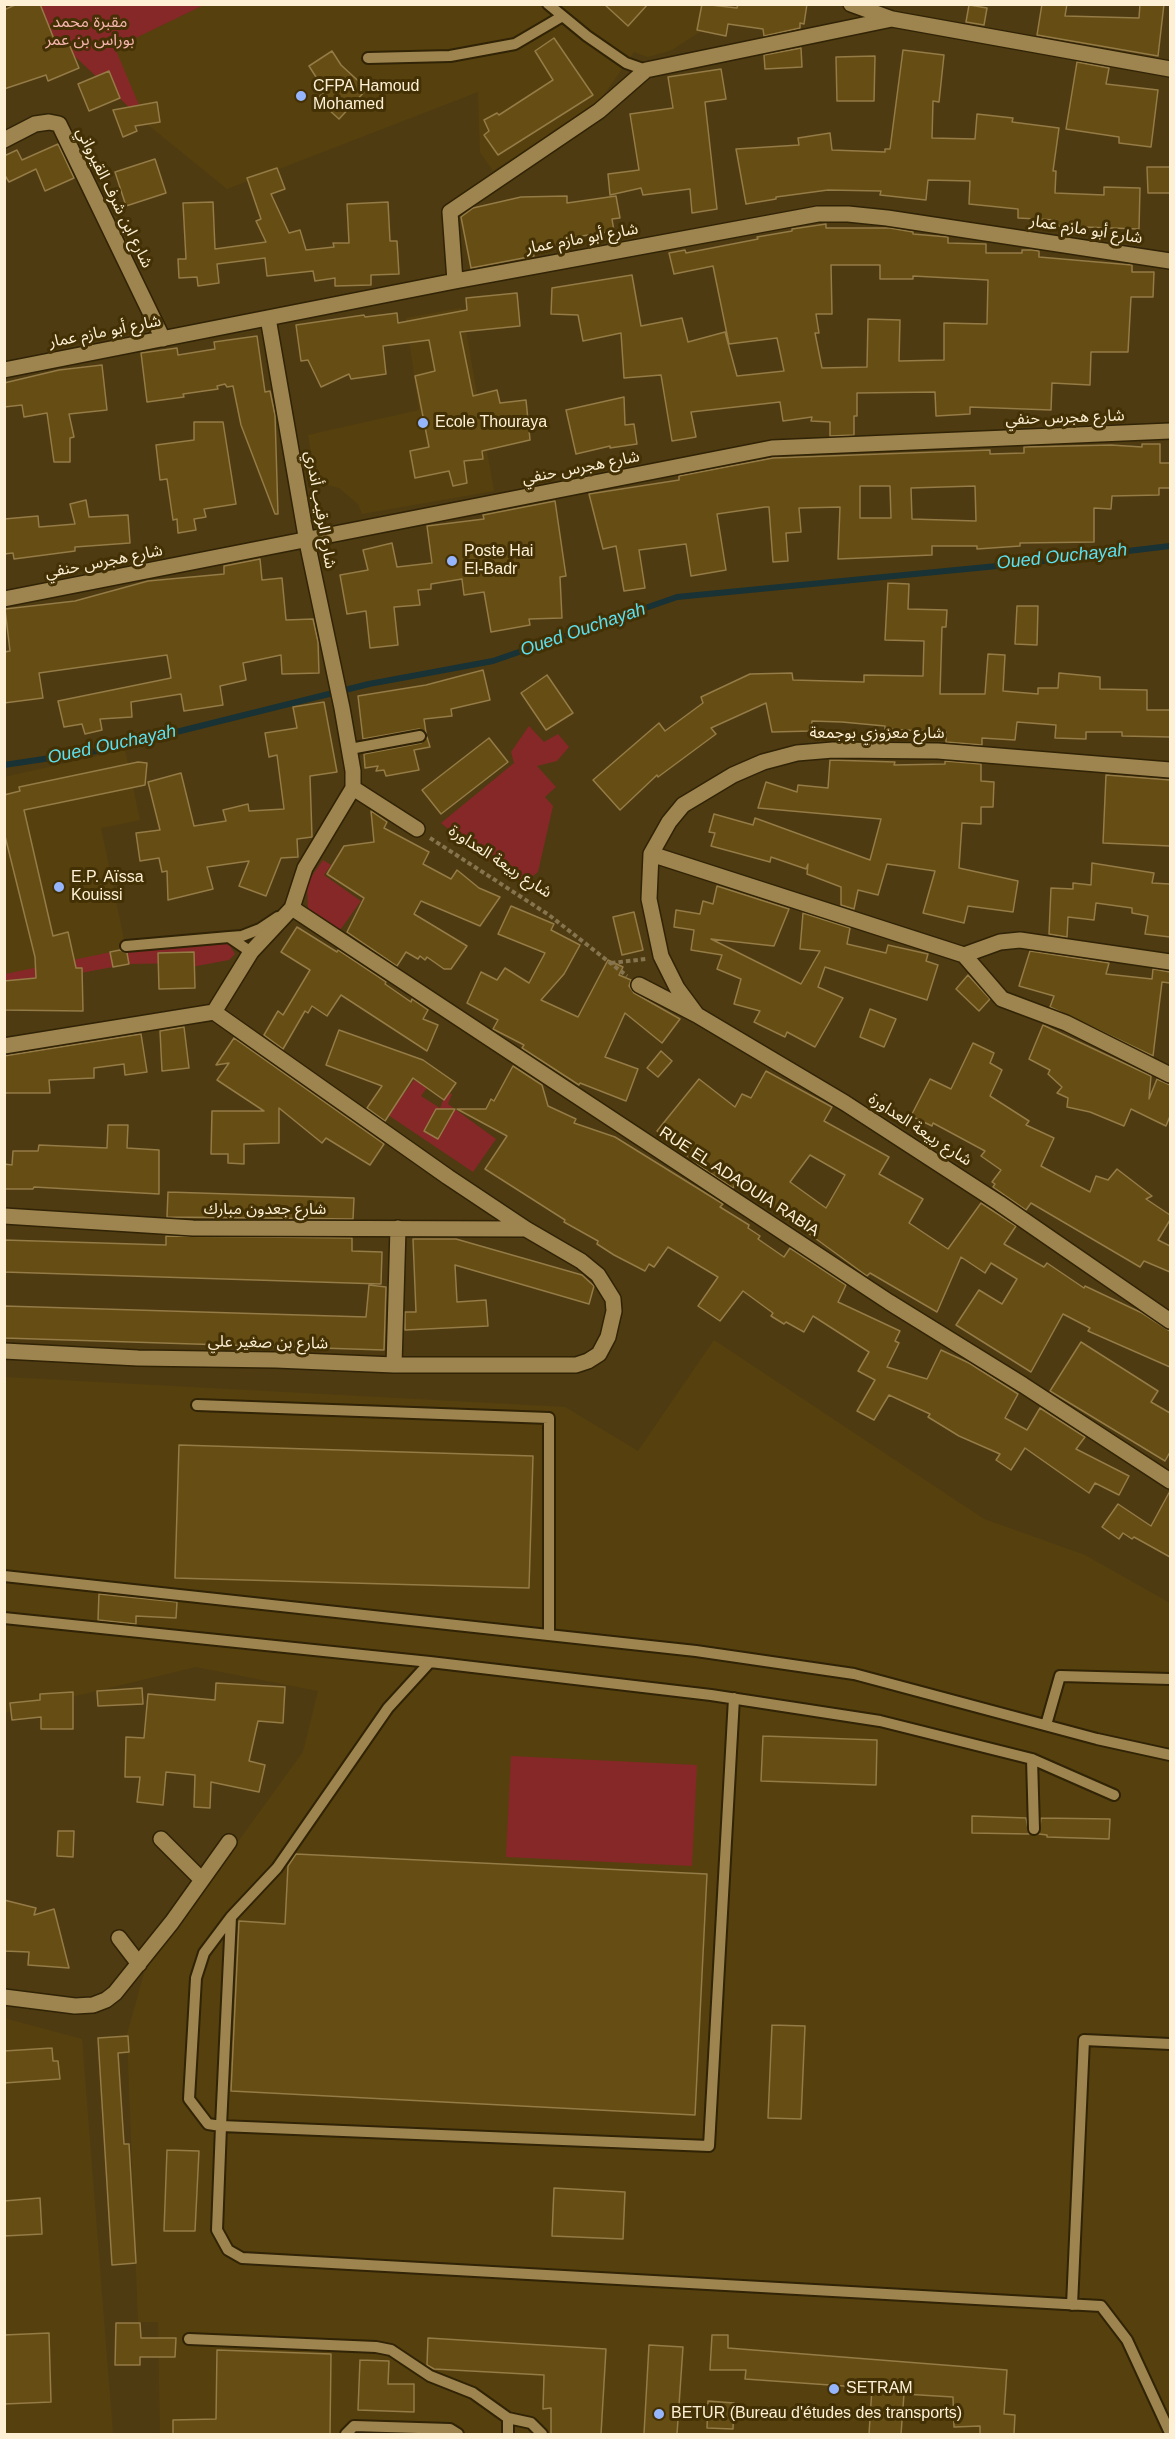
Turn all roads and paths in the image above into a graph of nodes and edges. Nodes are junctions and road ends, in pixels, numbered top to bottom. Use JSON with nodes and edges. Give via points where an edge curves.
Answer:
{"nodes":[{"id":1,"x":548,"y":4,"type":"edge"},
{"id":2,"x":851,"y":4,"type":"edge"},
{"id":3,"x":561,"y":17,"type":"junction"},
{"id":4,"x":892,"y":19,"type":"junction"},
{"id":5,"x":368,"y":58,"type":"dead end"},
{"id":6,"x":1170,"y":69,"type":"edge"},
{"id":7,"x":645,"y":70,"type":"junction"},
{"id":8,"x":4,"y":140,"type":"edge"},
{"id":9,"x":1170,"y":261,"type":"edge"},
{"id":10,"x":454,"y":281,"type":"junction"},
{"id":11,"x":268,"y":318,"type":"junction"},
{"id":12,"x":163,"y":339,"type":"junction"},
{"id":13,"x":4,"y":370,"type":"edge"},
{"id":14,"x":1170,"y":431,"type":"edge"},
{"id":15,"x":307,"y":542,"type":"junction"},
{"id":16,"x":4,"y":599,"type":"edge"},
{"id":17,"x":420,"y":736,"type":"dead end"},
{"id":18,"x":350,"y":749,"type":"junction"},
{"id":19,"x":1170,"y":770,"type":"edge"},
{"id":20,"x":353,"y":788,"type":"junction"},
{"id":21,"x":417,"y":829,"type":"joint"},
{"id":22,"x":651,"y":854,"type":"junction"},
{"id":23,"x":292,"y":908,"type":"junction"},
{"id":24,"x":229,"y":937,"type":"junction"},
{"id":25,"x":126,"y":946,"type":"dead end"},
{"id":26,"x":251,"y":952,"type":"junction"},
{"id":27,"x":964,"y":955,"type":"junction"},
{"id":28,"x":651,"y":958,"type":"dead end"},
{"id":29,"x":1170,"y":962,"type":"edge"},
{"id":30,"x":611,"y":963,"type":"junction"},
{"id":31,"x":623,"y":973,"type":"dead end"},
{"id":32,"x":639,"y":985,"type":"dead end"},
{"id":33,"x":214,"y":1012,"type":"junction"},
{"id":34,"x":697,"y":1015,"type":"junction"},
{"id":35,"x":4,"y":1046,"type":"edge"},
{"id":36,"x":1170,"y":1075,"type":"edge"},
{"id":37,"x":4,"y":1216,"type":"edge"},
{"id":38,"x":398,"y":1228,"type":"junction"},
{"id":39,"x":526,"y":1229,"type":"junction"},
{"id":40,"x":1170,"y":1322,"type":"edge"},
{"id":41,"x":4,"y":1351,"type":"edge"},
{"id":42,"x":394,"y":1365,"type":"junction"},
{"id":43,"x":197,"y":1406,"type":"dead end"},
{"id":44,"x":1170,"y":1481,"type":"edge"},
{"id":45,"x":4,"y":1576,"type":"edge"},
{"id":46,"x":4,"y":1618,"type":"edge"},
{"id":47,"x":549,"y":1635,"type":"junction"},
{"id":48,"x":430,"y":1662,"type":"junction"},
{"id":49,"x":1170,"y":1679,"type":"edge"},
{"id":50,"x":734,"y":1698,"type":"junction"},
{"id":51,"x":1046,"y":1725,"type":"junction"},
{"id":52,"x":1170,"y":1755,"type":"edge"},
{"id":53,"x":1032,"y":1759,"type":"junction"},
{"id":54,"x":1114,"y":1795,"type":"dead end"},
{"id":55,"x":1034,"y":1829,"type":"dead end"},
{"id":56,"x":160,"y":1839,"type":"dead end"},
{"id":57,"x":229,"y":1842,"type":"dead end"},
{"id":58,"x":201,"y":1879,"type":"junction"},
{"id":59,"x":231,"y":1917,"type":"junction"},
{"id":60,"x":119,"y":1938,"type":"dead end"},
{"id":61,"x":139,"y":1964,"type":"junction"},
{"id":62,"x":4,"y":1997,"type":"edge"},
{"id":63,"x":1170,"y":2044,"type":"edge"},
{"id":64,"x":221,"y":2126,"type":"junction"},
{"id":65,"x":1072,"y":2305,"type":"junction"},
{"id":66,"x":189,"y":2339,"type":"dead end"},
{"id":67,"x":508,"y":2418,"type":"junction"},
{"id":68,"x":1170,"y":2433,"type":"edge"},
{"id":69,"x":346,"y":2434,"type":"edge"},
{"id":70,"x":458,"y":2434,"type":"edge"},
{"id":71,"x":508,"y":2434,"type":"edge"},
{"id":72,"x":542,"y":2434,"type":"edge"}],
"edges":[{"from":1,"to":3,"type":"lane"},
{"from":2,"to":4,"type":"street"},
{"from":3,"to":5,"type":"lane","via":[[515,44],[450,56]]},
{"from":3,"to":7,"type":"lane","via":[[626,63]]},
{"from":4,"to":6,"type":"street"},
{"from":4,"to":7,"type":"street"},
{"from":7,"to":10,"type":"street","via":[[599,111],[450,212]]},
{"from":8,"to":12,"type":"street","name":"شارع ابن شرف القيرواني","via":[[35,124],[59,124]]},
{"from":9,"to":10,"type":"street","name":"شارع أبو مازم عمار","via":[[887,218],[818,214]]},
{"from":10,"to":11,"type":"street","name":"شارع أبو مازم عمار"},
{"from":11,"to":12,"type":"street","name":"شارع أبو مازم عمار"},
{"from":11,"to":15,"type":"street","name":"شارع الرقيب أندري"},
{"from":12,"to":13,"type":"street","name":"شارع أبو مازم عمار"},
{"from":14,"to":15,"type":"street","name":"شارع هجرس حنفي","via":[[772,448]]},
{"from":15,"to":16,"type":"street","name":"شارع هجرس حنفي"},
{"from":15,"to":18,"type":"street","name":"شارع الرقيب أندري"},
{"from":17,"to":18,"type":"lane"},
{"from":18,"to":20,"type":"street","name":"شارع الرقيب أندري"},
{"from":19,"to":22,"type":"street","name":"شارع معزوزي بوجمعة","via":[[938,751],[797,753],[763,762],[703,791],[669,822]]},
{"from":20,"to":21,"type":"street"},
{"from":20,"to":23,"type":"street","via":[[305,868]]},
{"from":21,"to":30,"type":"path","name":"شارع ربيعة العداورة","via":[[549,915]]},
{"from":22,"to":27,"type":"street"},
{"from":22,"to":34,"type":"street","name":"شارع معزوزي بوجمعة","via":[[649,899],[661,956],[677,988]]},
{"from":23,"to":24,"type":"lane","via":[[260,929]]},
{"from":23,"to":26,"type":"street"},
{"from":23,"to":44,"type":"street","name":"RUE EL ADAOUIA RABIA","via":[[889,1302]]},
{"from":24,"to":25,"type":"lane"},
{"from":24,"to":26,"type":"lane"},
{"from":26,"to":33,"type":"street"},
{"from":27,"to":29,"type":"street","via":[[1000,942],[1020,940]]},
{"from":27,"to":36,"type":"street","via":[[1002,999],[1066,1023]]},
{"from":28,"to":30,"type":"path"},
{"from":30,"to":31,"type":"path","name":"شارع ربيعة العداورة"},
{"from":32,"to":34,"type":"street","name":"شارع ربيعة العداورة"},
{"from":33,"to":35,"type":"street"},
{"from":33,"to":39,"type":"street"},
{"from":34,"to":40,"type":"street","name":"شارع ربيعة العداورة","via":[[845,1103]]},
{"from":37,"to":38,"type":"street","name":"شارع جعدون مبارك","via":[[193,1228]]},
{"from":38,"to":39,"type":"street","name":"شارع جعدون مبارك"},
{"from":38,"to":42,"type":"street"},
{"from":39,"to":42,"type":"street","name":"شارع بن صغير علي","via":[[581,1261],[606,1287],[614,1311],[599,1354],[576,1365],[554,1367]]},
{"from":41,"to":42,"type":"street","name":"شارع بن صغير علي"},
{"from":43,"to":47,"type":"lane","via":[[549,1418]]},
{"from":45,"to":47,"type":"lane"},
{"from":46,"to":48,"type":"lane"},
{"from":47,"to":51,"type":"lane","via":[[854,1674]]},
{"from":48,"to":50,"type":"lane"},
{"from":48,"to":59,"type":"lane","via":[[388,1708],[277,1868]]},
{"from":49,"to":51,"type":"lane","via":[[1060,1676]]},
{"from":50,"to":53,"type":"lane","via":[[880,1721]]},
{"from":50,"to":64,"type":"lane","via":[[709,2146]]},
{"from":51,"to":52,"type":"lane"},
{"from":53,"to":54,"type":"lane"},
{"from":53,"to":55,"type":"lane"},
{"from":56,"to":58,"type":"street"},
{"from":57,"to":58,"type":"street"},
{"from":58,"to":61,"type":"street"},
{"from":59,"to":64,"type":"lane"},
{"from":59,"to":64,"type":"lane","via":[[204,1953],[196,1978],[189,2099],[208,2124]]},
{"from":60,"to":61,"type":"street"},
{"from":61,"to":62,"type":"street","via":[[116,1993],[93,2005]]},
{"from":63,"to":65,"type":"lane","via":[[1084,2040]]},
{"from":64,"to":65,"type":"lane","via":[[217,2230],[228,2250],[242,2258]]},
{"from":65,"to":68,"type":"lane","via":[[1101,2306],[1127,2340]]},
{"from":66,"to":67,"type":"lane","via":[[391,2350],[430,2376],[473,2393]]},
{"from":67,"to":71,"type":"lane"},
{"from":67,"to":72,"type":"lane","via":[[531,2423]]},
{"from":69,"to":70,"type":"lane","via":[[354,2426],[450,2429]]}]}
